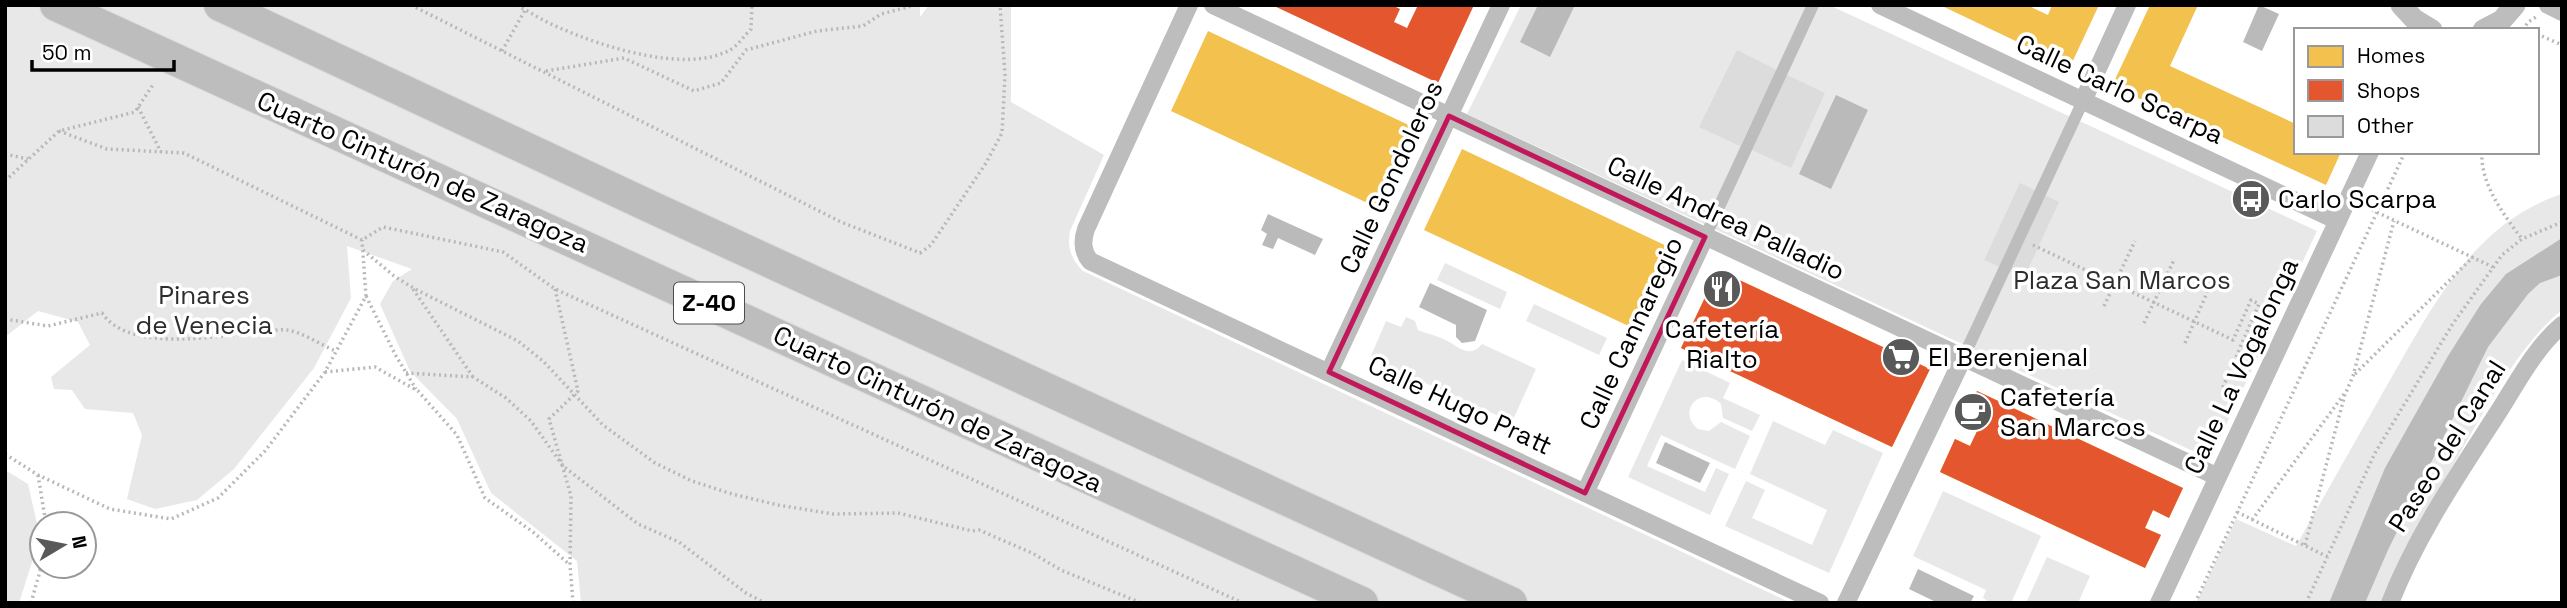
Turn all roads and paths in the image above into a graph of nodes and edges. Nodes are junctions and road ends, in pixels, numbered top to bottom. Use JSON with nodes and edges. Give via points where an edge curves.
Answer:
{"nodes":[{"id":1,"x":56,"y":5,"type":"edge"},
{"id":2,"x":220,"y":5,"type":"edge"},
{"id":3,"x":411,"y":5,"type":"edge"},
{"id":4,"x":517,"y":5,"type":"edge"},
{"id":5,"x":752,"y":5,"type":"edge"},
{"id":6,"x":916,"y":5,"type":"edge"},
{"id":7,"x":1000,"y":5,"type":"edge"},
{"id":8,"x":1189,"y":5,"type":"edge"},
{"id":9,"x":1213,"y":5,"type":"edge"},
{"id":10,"x":1501,"y":5,"type":"edge"},
{"id":11,"x":1813,"y":5,"type":"edge"},
{"id":12,"x":1880,"y":5,"type":"edge"},
{"id":13,"x":2127,"y":5,"type":"edge"},
{"id":14,"x":2401,"y":5,"type":"edge"},
{"id":15,"x":2515,"y":5,"type":"edge"},
{"id":16,"x":2543,"y":8,"type":"edge"},
{"id":17,"x":525,"y":10,"type":"junction"},
{"id":18,"x":2562,"y":12,"type":"edge"},
{"id":19,"x":2427,"y":28,"type":"edge"},
{"id":20,"x":2487,"y":28,"type":"edge"},
{"id":21,"x":2524,"y":28,"type":"edge"},
{"id":22,"x":2539,"y":35,"type":"edge"},
{"id":23,"x":2562,"y":45,"type":"edge"},
{"id":24,"x":502,"y":51,"type":"junction"},
{"id":25,"x":546,"y":71,"type":"junction"},
{"id":26,"x":154,"y":83,"type":"dead end"},
{"id":27,"x":2082,"y":101,"type":"junction"},
{"id":28,"x":138,"y":107,"type":"junction"},
{"id":29,"x":1449,"y":116,"type":"junction"},
{"id":30,"x":59,"y":131,"type":"junction"},
{"id":31,"x":161,"y":152,"type":"junction"},
{"id":32,"x":2369,"y":154,"type":"edge"},
{"id":33,"x":2404,"y":154,"type":"edge"},
{"id":34,"x":2482,"y":154,"type":"edge"},
{"id":35,"x":7,"y":156,"type":"edge"},
{"id":36,"x":28,"y":159,"type":"junction"},
{"id":37,"x":5,"y":181,"type":"edge"},
{"id":38,"x":2374,"y":211,"type":"junction"},
{"id":39,"x":2338,"y":221,"type":"junction"},
{"id":40,"x":2394,"y":221,"type":"junction"},
{"id":41,"x":2562,"y":222,"type":"edge"},
{"id":42,"x":1705,"y":237,"type":"junction"},
{"id":43,"x":2019,"y":238,"type":"junction"},
{"id":44,"x":2522,"y":239,"type":"junction"},
{"id":45,"x":362,"y":240,"type":"junction"},
{"id":46,"x":2135,"y":241,"type":"dead end"},
{"id":47,"x":363,"y":250,"type":"junction"},
{"id":48,"x":2473,"y":257,"type":"junction"},
{"id":49,"x":2174,"y":260,"type":"dead end"},
{"id":50,"x":2493,"y":267,"type":"junction"},
{"id":51,"x":2213,"y":279,"type":"dead end"},
{"id":52,"x":2115,"y":284,"type":"junction"},
{"id":53,"x":412,"y":287,"type":"junction"},
{"id":54,"x":555,"y":289,"type":"junction"},
{"id":55,"x":366,"y":296,"type":"junction"},
{"id":56,"x":2154,"y":302,"type":"junction"},
{"id":57,"x":2104,"y":306,"type":"dead end"},
{"id":58,"x":5,"y":319,"type":"edge"},
{"id":59,"x":2194,"y":321,"type":"junction"},
{"id":60,"x":2144,"y":323,"type":"dead end"},
{"id":61,"x":2562,"y":325,"type":"edge"},
{"id":62,"x":2185,"y":343,"type":"dead end"},
{"id":63,"x":336,"y":351,"type":"junction"},
{"id":64,"x":1963,"y":358,"type":"junction"},
{"id":65,"x":325,"y":372,"type":"junction"},
{"id":66,"x":1329,"y":372,"type":"junction"},
{"id":67,"x":406,"y":373,"type":"junction"},
{"id":68,"x":2353,"y":376,"type":"junction"},
{"id":69,"x":473,"y":377,"type":"junction"},
{"id":70,"x":2222,"y":389,"type":"dead end"},
{"id":71,"x":2347,"y":390,"type":"junction"},
{"id":72,"x":418,"y":391,"type":"junction"},
{"id":73,"x":573,"y":396,"type":"junction"},
{"id":74,"x":5,"y":454,"type":"edge"},
{"id":75,"x":563,"y":466,"type":"junction"},
{"id":76,"x":38,"y":475,"type":"junction"},
{"id":77,"x":2218,"y":477,"type":"junction"},
{"id":78,"x":1585,"y":493,"type":"junction"},
{"id":79,"x":44,"y":510,"type":"edge"},
{"id":80,"x":2237,"y":512,"type":"junction"},
{"id":81,"x":2252,"y":520,"type":"junction"},
{"id":82,"x":2305,"y":544,"type":"junction"},
{"id":83,"x":2328,"y":557,"type":"junction"},
{"id":84,"x":570,"y":565,"type":"junction"},
{"id":85,"x":37,"y":580,"type":"edge"},
{"id":86,"x":30,"y":603,"type":"edge"},
{"id":87,"x":573,"y":603,"type":"edge"},
{"id":88,"x":765,"y":603,"type":"edge"},
{"id":89,"x":1141,"y":603,"type":"edge"},
{"id":90,"x":1243,"y":603,"type":"edge"},
{"id":91,"x":1362,"y":603,"type":"edge"},
{"id":92,"x":1511,"y":603,"type":"edge"},
{"id":93,"x":1820,"y":603,"type":"edge"},
{"id":94,"x":1846,"y":603,"type":"edge"},
{"id":95,"x":2160,"y":603,"type":"edge"},
{"id":96,"x":2195,"y":603,"type":"edge"},
{"id":97,"x":2306,"y":603,"type":"edge"},
{"id":98,"x":2389,"y":603,"type":"edge"}],
"edges":[{"from":1,"to":91,"type":"highway","name":"Cuarto Cinturón de Zaragoza","number":"Z-40"},
{"from":2,"to":92,"type":"highway","number":"Z-40"},
{"from":3,"to":24,"type":"path"},
{"from":4,"to":17,"type":"path"},
{"from":5,"to":17,"type":"path","via":[[751,29],[730,51],[705,60],[664,58],[597,43]]},
{"from":6,"to":25,"type":"path","via":[[881,14],[863,26],[817,31],[746,50],[721,83],[694,91],[624,58]]},
{"from":7,"to":25,"type":"path","via":[[1005,75],[1002,134],[931,245],[920,253],[841,222]]},
{"from":8,"to":66,"type":"street","name":"Calle Hugo Pratt","via":[[1091,219],[1083,248],[1090,261]]},
{"from":9,"to":29,"type":"street","name":"Calle Andrea Palladio"},
{"from":10,"to":29,"type":"street","name":"Calle Gondoleros"},
{"from":11,"to":42,"type":"street","name":"Calle Cannaregio"},
{"from":12,"to":27,"type":"street","name":"Calle Carlo Scarpa"},
{"from":13,"to":27,"type":"street"},
{"from":14,"to":19,"type":"street"},
{"from":15,"to":20,"type":"street"},
{"from":16,"to":18,"type":"street"},
{"from":16,"to":21,"type":"path"},
{"from":17,"to":24,"type":"path"},
{"from":22,"to":23,"type":"path"},
{"from":24,"to":25,"type":"path"},
{"from":26,"to":28,"type":"path"},
{"from":27,"to":39,"type":"street","name":"Calle Carlo Scarpa"},
{"from":27,"to":43,"type":"street"},
{"from":28,"to":30,"type":"path","via":[[135,112]]},
{"from":28,"to":31,"type":"path"},
{"from":29,"to":42,"type":"street","name":"Calle Andrea Palladio"},
{"from":29,"to":66,"type":"street","name":"Calle Gondoleros"},
{"from":30,"to":31,"type":"path","via":[[107,149]]},
{"from":30,"to":36,"type":"path"},
{"from":31,"to":45,"type":"path","via":[[184,153]]},
{"from":32,"to":39,"type":"street","name":"Calle La Vogalonga"},
{"from":33,"to":38,"type":"path"},
{"from":34,"to":44,"type":"path","via":[[2491,192]]},
{"from":35,"to":36,"type":"path"},
{"from":36,"to":37,"type":"path"},
{"from":38,"to":40,"type":"path"},
{"from":38,"to":80,"type":"path"},
{"from":39,"to":77,"type":"street","name":"Calle La Vogalonga"},
{"from":40,"to":48,"type":"path"},
{"from":40,"to":68,"type":"path"},
{"from":41,"to":44,"type":"path"},
{"from":42,"to":64,"type":"street","name":"Calle Andrea Palladio"},
{"from":42,"to":78,"type":"street","name":"Calle Cannaregio"},
{"from":43,"to":52,"type":"path"},
{"from":43,"to":64,"type":"street"},
{"from":44,"to":50,"type":"path"},
{"from":45,"to":47,"type":"path"},
{"from":45,"to":54,"type":"path","via":[[383,227],[503,252]]},
{"from":46,"to":52,"type":"path"},
{"from":47,"to":53,"type":"path"},
{"from":47,"to":55,"type":"path"},
{"from":48,"to":50,"type":"path"},
{"from":48,"to":68,"type":"path"},
{"from":49,"to":56,"type":"path"},
{"from":50,"to":83,"type":"path","via":[[2452,325],[2375,453]]},
{"from":51,"to":59,"type":"path"},
{"from":52,"to":56,"type":"path"},
{"from":52,"to":57,"type":"path"},
{"from":53,"to":69,"type":"path"},
{"from":53,"to":73,"type":"path","via":[[518,341],[543,361]]},
{"from":54,"to":73,"type":"path","via":[[578,391]]},
{"from":54,"to":90,"type":"path"},
{"from":55,"to":63,"type":"path"},
{"from":55,"to":67,"type":"path"},
{"from":56,"to":59,"type":"path"},
{"from":56,"to":60,"type":"path"},
{"from":58,"to":63,"type":"path","via":[[48,326],[102,313],[109,324],[141,336],[189,340],[288,330]]},
{"from":59,"to":62,"type":"path"},
{"from":59,"to":70,"type":"path","via":[[2233,340],[2251,300],[2259,304]]},
{"from":61,"to":98,"type":"street","name":"Paseo del Canal","via":[[2542,344],[2464,464],[2407,560]]},
{"from":63,"to":65,"type":"path"},
{"from":64,"to":77,"type":"street","name":"Calle Andrea Palladio"},
{"from":64,"to":94,"type":"street"},
{"from":65,"to":72,"type":"path","via":[[375,367]]},
{"from":65,"to":76,"type":"path","via":[[265,451],[218,498],[171,519],[110,509]]},
{"from":66,"to":78,"type":"street","name":"Calle Hugo Pratt"},
{"from":67,"to":69,"type":"path"},
{"from":67,"to":72,"type":"path"},
{"from":68,"to":71,"type":"path"},
{"from":69,"to":75,"type":"path","via":[[531,421]]},
{"from":71,"to":81,"type":"path"},
{"from":71,"to":82,"type":"path"},
{"from":72,"to":84,"type":"path","via":[[457,435],[485,498]]},
{"from":73,"to":75,"type":"path","via":[[550,419]]},
{"from":73,"to":89,"type":"path","via":[[655,463],[692,481],[819,512],[898,513],[979,530]]},
{"from":74,"to":76,"type":"path"},
{"from":75,"to":84,"type":"path","via":[[571,496]]},
{"from":75,"to":88,"type":"path","via":[[638,524],[680,542]]},
{"from":76,"to":79,"type":"path"},
{"from":77,"to":95,"type":"street","name":"Calle La Vogalonga"},
{"from":78,"to":93,"type":"street","name":"Calle Hugo Pratt"},
{"from":80,"to":81,"type":"path"},
{"from":80,"to":96,"type":"path"},
{"from":81,"to":82,"type":"path"},
{"from":82,"to":83,"type":"path"},
{"from":83,"to":97,"type":"path"},
{"from":84,"to":87,"type":"path"},
{"from":85,"to":86,"type":"path"}]}
